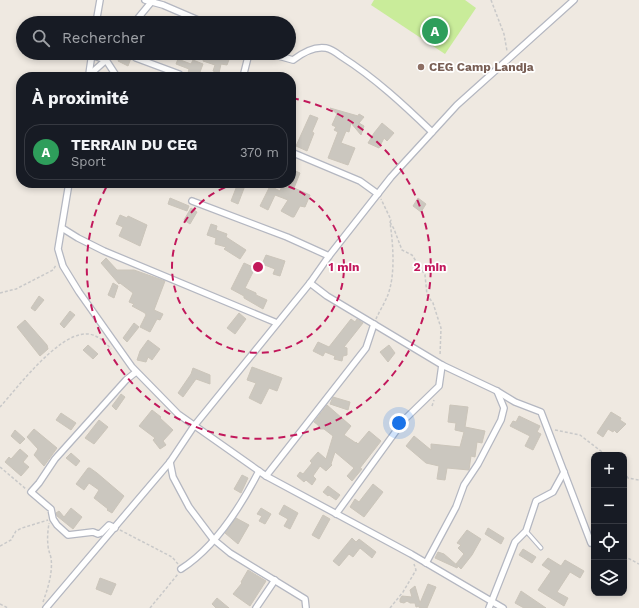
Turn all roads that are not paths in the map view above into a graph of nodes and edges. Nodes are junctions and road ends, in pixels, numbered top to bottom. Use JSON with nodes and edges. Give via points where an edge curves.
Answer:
{"nodes":[{"id":1,"x":100,"y":0,"type":"edge"},
{"id":2,"x":574,"y":0,"type":"edge"},
{"id":3,"x":150,"y":1,"type":"edge"},
{"id":4,"x":97,"y":16,"type":"edge"},
{"id":5,"x":139,"y":16,"type":"edge"},
{"id":6,"x":188,"y":16,"type":"edge"},
{"id":7,"x":296,"y":58,"type":"edge"},
{"id":8,"x":90,"y":60,"type":"edge"},
{"id":9,"x":106,"y":60,"type":"joint"},
{"id":10,"x":141,"y":60,"type":"edge"},
{"id":11,"x":247,"y":60,"type":"edge"},
{"id":12,"x":89,"y":72,"type":"edge"},
{"id":13,"x":92,"y":72,"type":"edge"},
{"id":14,"x":113,"y":72,"type":"edge"},
{"id":15,"x":174,"y":72,"type":"edge"},
{"id":16,"x":243,"y":72,"type":"edge"},
{"id":17,"x":432,"y":132,"type":"junction"},
{"id":18,"x":296,"y":154,"type":"edge"},
{"id":19,"x":68,"y":188,"type":"edge"},
{"id":20,"x":378,"y":194,"type":"junction"},
{"id":21,"x":192,"y":200,"type":"dead end"},
{"id":22,"x":62,"y":228,"type":"junction"},
{"id":23,"x":328,"y":256,"type":"junction"},
{"id":24,"x":310,"y":283,"type":"junction"},
{"id":25,"x":277,"y":323,"type":"junction"},
{"id":26,"x":374,"y":324,"type":"junction"},
{"id":27,"x":441,"y":364,"type":"junction"},
{"id":28,"x":136,"y":372,"type":"junction"},
{"id":29,"x":496,"y":391,"type":"junction"},
{"id":30,"x":194,"y":426,"type":"junction"},
{"id":31,"x":170,"y":462,"type":"junction"},
{"id":32,"x":259,"y":471,"type":"junction"},
{"id":33,"x":564,"y":472,"type":"junction"},
{"id":34,"x":266,"y":476,"type":"junction"},
{"id":35,"x":336,"y":514,"type":"junction"},
{"id":36,"x":115,"y":528,"type":"junction"},
{"id":37,"x":526,"y":531,"type":"junction"},
{"id":38,"x":214,"y":539,"type":"junction"},
{"id":39,"x":591,"y":543,"type":"dead end"},
{"id":40,"x":541,"y":548,"type":"dead end"},
{"id":41,"x":426,"y":563,"type":"junction"},
{"id":42,"x":181,"y":569,"type":"road end"},
{"id":43,"x":275,"y":580,"type":"junction"},
{"id":44,"x":492,"y":601,"type":"junction"},
{"id":45,"x":46,"y":608,"type":"edge"},
{"id":46,"x":256,"y":608,"type":"edge"},
{"id":47,"x":306,"y":608,"type":"edge"},
{"id":48,"x":489,"y":608,"type":"edge"},
{"id":49,"x":503,"y":608,"type":"edge"}],
"edges":[{"from":1,"to":4,"type":"street"},
{"from":2,"to":17,"type":"street","via":[[457,105]]},
{"from":3,"to":5,"type":"street"},
{"from":3,"to":6,"type":"street"},
{"from":7,"to":17,"type":"street","via":[[317,48],[328,48],[364,72]]},
{"from":8,"to":12,"type":"street"},
{"from":9,"to":13,"type":"street"},
{"from":9,"to":14,"type":"street"},
{"from":10,"to":15,"type":"street"},
{"from":11,"to":16,"type":"street"},
{"from":17,"to":20,"type":"street"},
{"from":18,"to":20,"type":"street","via":[[360,181]]},
{"from":19,"to":22,"type":"street"},
{"from":20,"to":23,"type":"street"},
{"from":21,"to":23,"type":"street"},
{"from":22,"to":25,"type":"street","via":[[104,251]]},
{"from":22,"to":28,"type":"street","via":[[58,249],[63,266]]},
{"from":23,"to":24,"type":"street"},
{"from":24,"to":25,"type":"street"},
{"from":24,"to":26,"type":"street"},
{"from":25,"to":30,"type":"street"},
{"from":26,"to":27,"type":"street"},
{"from":26,"to":34,"type":"street","via":[[366,348]]},
{"from":27,"to":29,"type":"street"},
{"from":27,"to":35,"type":"street","via":[[439,386],[404,420]]},
{"from":28,"to":30,"type":"street","via":[[178,414]]},
{"from":28,"to":36,"type":"street","via":[[55,459],[31,492],[51,509],[57,526],[68,535],[93,532],[98,534],[109,525]]},
{"from":29,"to":33,"type":"street","via":[[541,412]]},
{"from":29,"to":41,"type":"street","via":[[504,408],[501,420],[464,485],[456,507]]},
{"from":30,"to":31,"type":"street"},
{"from":30,"to":32,"type":"street"},
{"from":31,"to":36,"type":"street"},
{"from":31,"to":38,"type":"street","via":[[173,477],[186,501]]},
{"from":32,"to":34,"type":"street"},
{"from":32,"to":38,"type":"street","via":[[242,502]]},
{"from":33,"to":37,"type":"street","via":[[553,492],[536,501]]},
{"from":33,"to":39,"type":"street"},
{"from":34,"to":35,"type":"street"},
{"from":35,"to":41,"type":"street"},
{"from":36,"to":45,"type":"street"},
{"from":37,"to":40,"type":"lane"},
{"from":37,"to":44,"type":"street","via":[[515,542]]},
{"from":38,"to":42,"type":"street","via":[[203,552]]},
{"from":38,"to":43,"type":"street","via":[[230,553]]},
{"from":41,"to":44,"type":"street"},
{"from":43,"to":46,"type":"street"},
{"from":43,"to":47,"type":"street","via":[[305,599]]},
{"from":44,"to":48,"type":"street"},
{"from":44,"to":49,"type":"street"}]}
